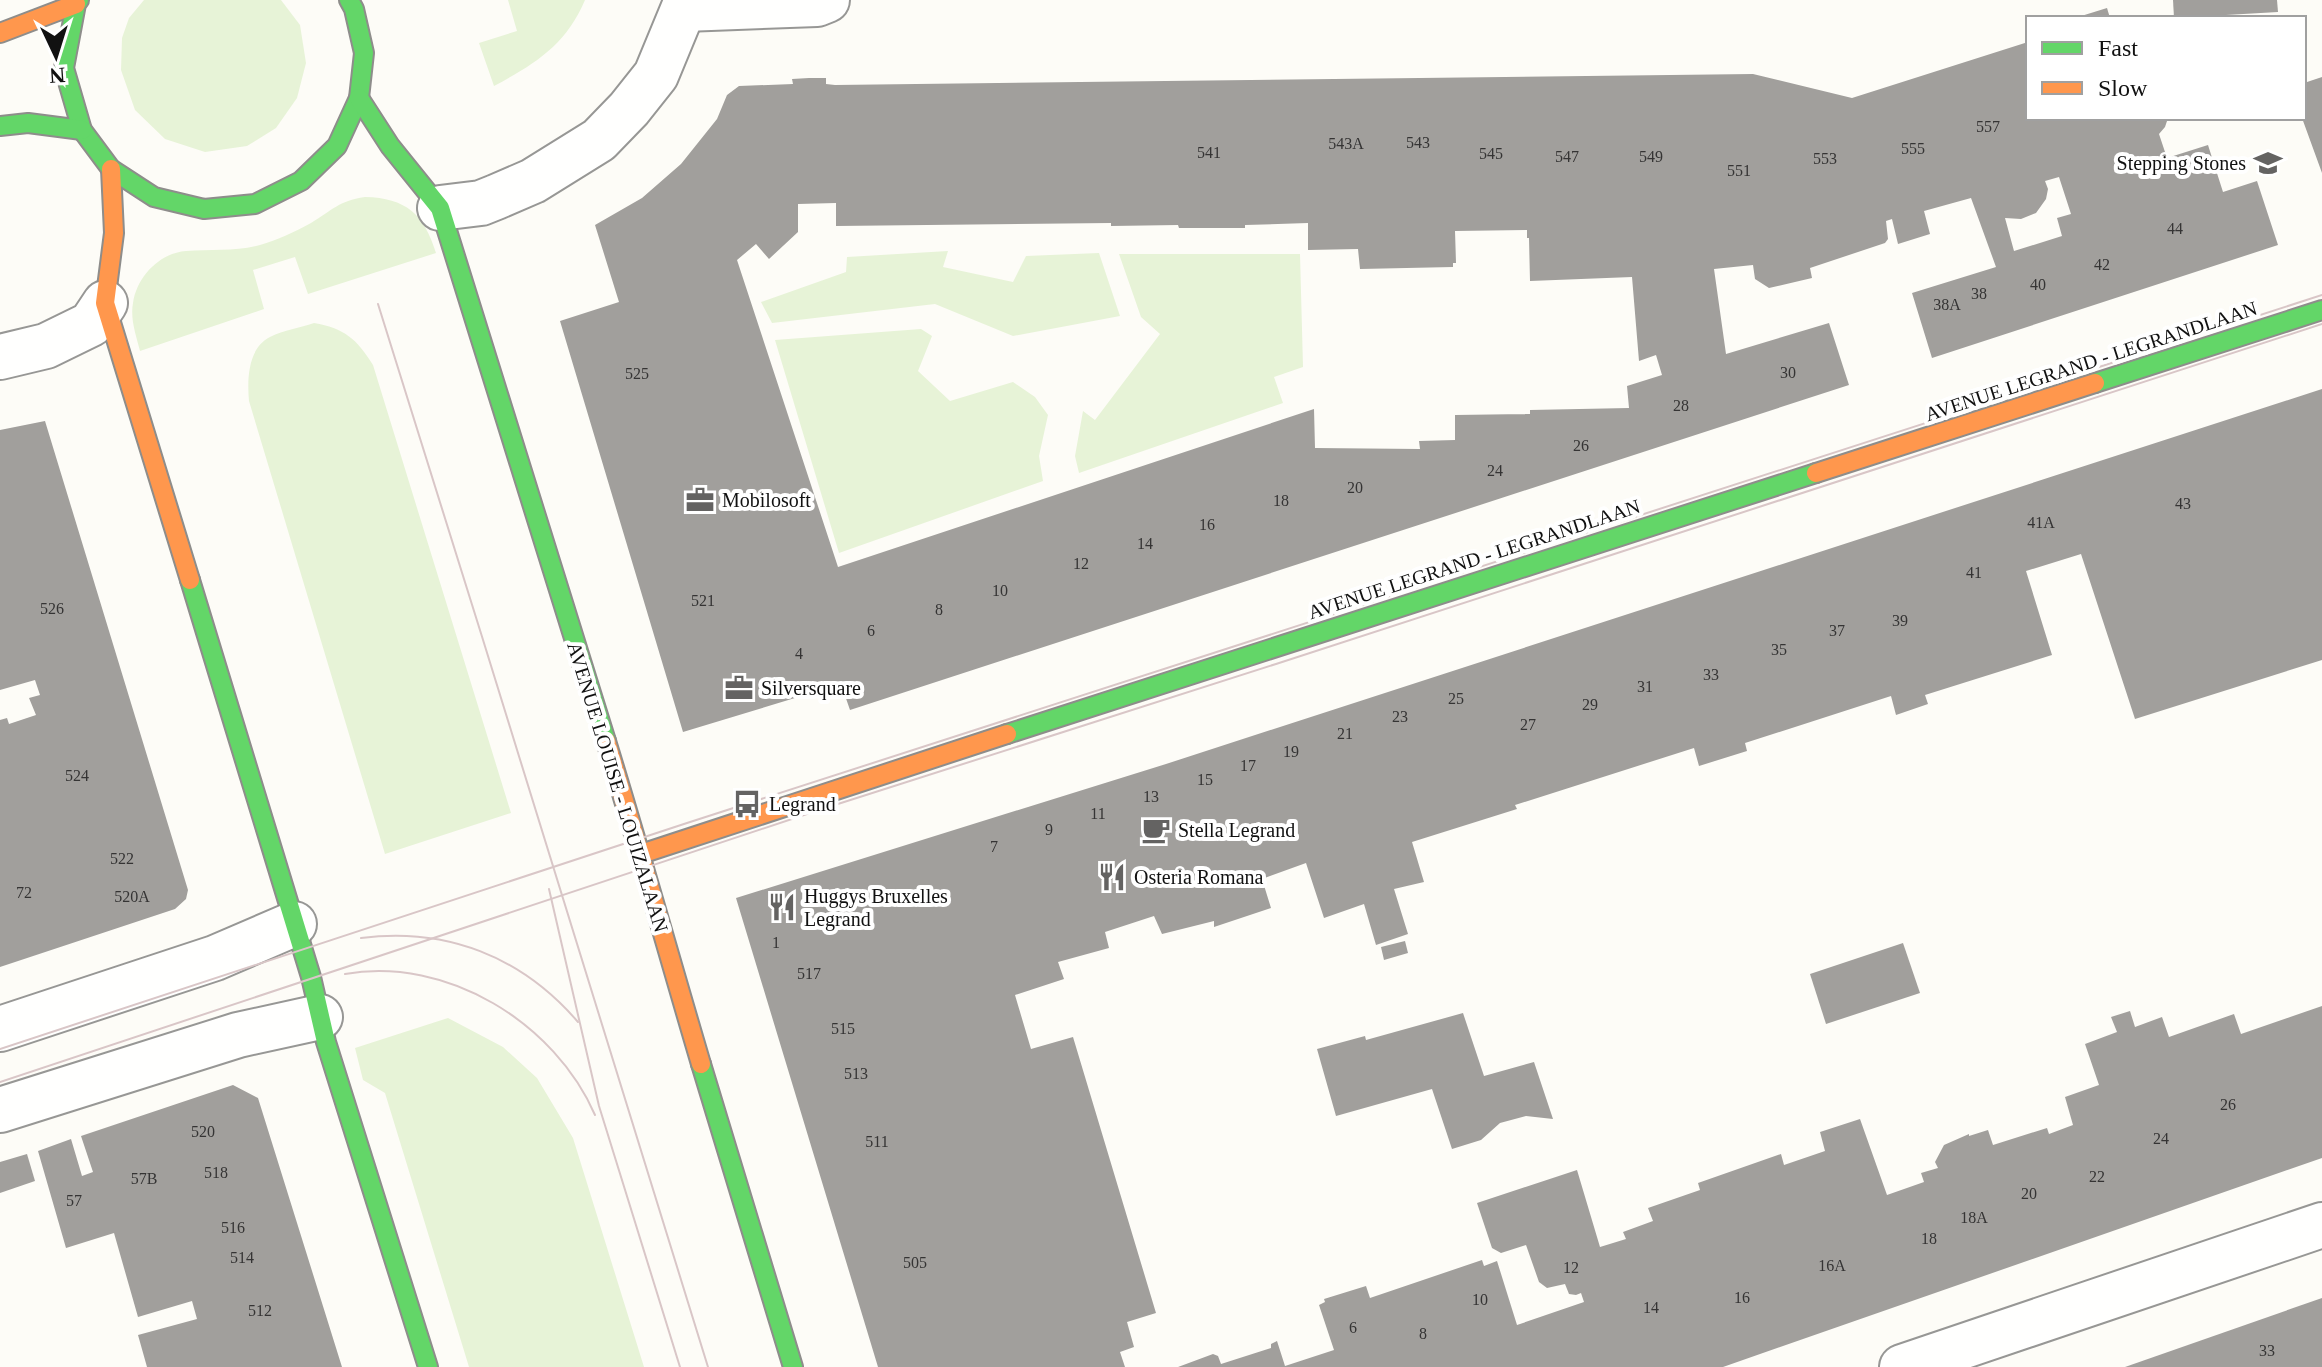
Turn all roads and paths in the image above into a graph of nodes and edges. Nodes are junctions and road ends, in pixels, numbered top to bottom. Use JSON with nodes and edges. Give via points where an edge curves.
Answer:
{"nodes":[{"id":1,"x":349,"y":0,"type":"edge"},
{"id":2,"x":827,"y":0,"type":"edge"},
{"id":3,"x":77,"y":2,"type":"edge"},
{"id":4,"x":686,"y":4,"type":"edge"},
{"id":5,"x":0,"y":33,"type":"edge"},
{"id":6,"x":359,"y":98,"type":"junction"},
{"id":7,"x":0,"y":126,"type":"edge"},
{"id":8,"x":82,"y":130,"type":"junction"},
{"id":9,"x":111,"y":169,"type":"junction"},
{"id":10,"x":440,"y":208,"type":"junction"},
{"id":11,"x":105,"y":303,"type":"junction"},
{"id":12,"x":2322,"y":310,"type":"edge"},
{"id":13,"x":0,"y":357,"type":"edge"},
{"id":14,"x":641,"y":854,"type":"junction"},
{"id":15,"x":294,"y":924,"type":"junction"},
{"id":16,"x":320,"y":1017,"type":"junction"},
{"id":17,"x":0,"y":1029,"type":"edge"},
{"id":18,"x":0,"y":1110,"type":"edge"},
{"id":19,"x":2322,"y":1225,"type":"edge"},
{"id":20,"x":428,"y":1367,"type":"edge"},
{"id":21,"x":793,"y":1367,"type":"edge"},
{"id":22,"x":1902,"y":1367,"type":"edge"}],
"edges":[{"from":1,"to":6,"type":"main road","via":[[364,53]]},
{"from":2,"to":4,"type":"street"},
{"from":3,"to":5,"type":"main road"},
{"from":3,"to":8,"type":"main road","via":[[64,68]]},
{"from":4,"to":10,"type":"street","via":[[656,75],[599,140],[496,197]]},
{"from":6,"to":9,"type":"main road","via":[[337,146],[301,181],[255,204],[204,209],[154,197]]},
{"from":6,"to":10,"type":"main road","name":"AVENUE LOUISE - LOUIZALAAN"},
{"from":7,"to":8,"type":"main road","via":[[28,123]]},
{"from":8,"to":9,"type":"main road"},
{"from":9,"to":11,"type":"main road","via":[[114,233]]},
{"from":10,"to":14,"type":"main road","name":"AVENUE LOUISE - LOUIZALAAN"},
{"from":11,"to":13,"type":"street","via":[[91,324],[46,346]]},
{"from":11,"to":15,"type":"main road"},
{"from":12,"to":14,"type":"main road","name":"AVENUE LEGRAND - LEGRANDLAAN"},
{"from":14,"to":21,"type":"main road","name":"AVENUE LOUISE - LOUIZALAAN"},
{"from":15,"to":16,"type":"main road"},
{"from":15,"to":17,"type":"street","via":[[215,958]]},
{"from":16,"to":18,"type":"street","via":[[238,1035]]},
{"from":16,"to":20,"type":"main road"},
{"from":19,"to":22,"type":"street"}]}
